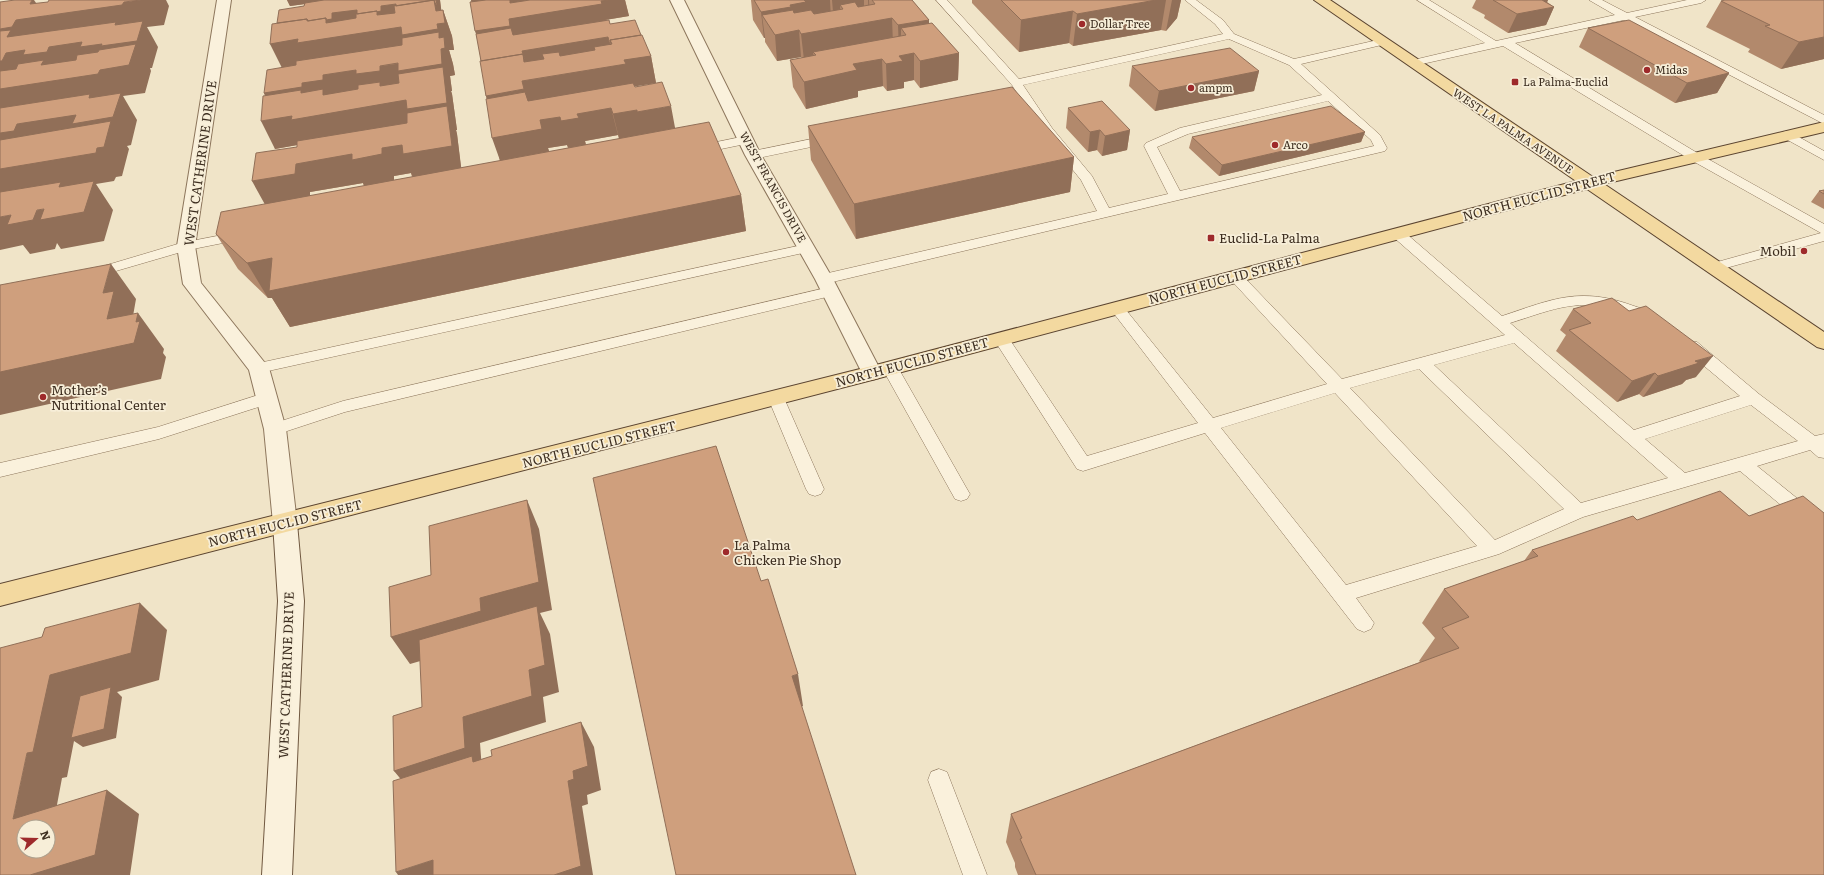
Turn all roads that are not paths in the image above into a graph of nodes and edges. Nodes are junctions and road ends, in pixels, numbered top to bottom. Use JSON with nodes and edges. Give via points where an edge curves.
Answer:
{"nodes":[{"id":1,"x":224,"y":0,"type":"edge"},
{"id":2,"x":677,"y":0,"type":"edge"},
{"id":3,"x":941,"y":0,"type":"edge"},
{"id":4,"x":1190,"y":0,"type":"edge"},
{"id":5,"x":1321,"y":0,"type":"edge"},
{"id":6,"x":1422,"y":0,"type":"edge"},
{"id":7,"x":1594,"y":0,"type":"edge"},
{"id":8,"x":1701,"y":0,"type":"edge"},
{"id":9,"x":1626,"y":17,"type":"junction"},
{"id":10,"x":1230,"y":36,"type":"junction"},
{"id":11,"x":1382,"y":42,"type":"junction"},
{"id":12,"x":1500,"y":43,"type":"junction"},
{"id":13,"x":1413,"y":62,"type":"junction"},
{"id":14,"x":1293,"y":63,"type":"junction"},
{"id":15,"x":1016,"y":83,"type":"junction"},
{"id":16,"x":1330,"y":97,"type":"junction"},
{"id":17,"x":1027,"y":100,"type":"junction"},
{"id":18,"x":1012,"y":103,"type":"edge"},
{"id":19,"x":1824,"y":120,"type":"edge"},
{"id":20,"x":1824,"y":127,"type":"edge"},
{"id":21,"x":1788,"y":135,"type":"junction"},
{"id":22,"x":843,"y":137,"type":"edge"},
{"id":23,"x":750,"y":148,"type":"junction"},
{"id":24,"x":684,"y":152,"type":"edge"},
{"id":25,"x":1824,"y":156,"type":"edge"},
{"id":26,"x":1696,"y":157,"type":"junction"},
{"id":27,"x":1589,"y":183,"type":"junction"},
{"id":28,"x":1176,"y":196,"type":"junction"},
{"id":29,"x":1104,"y":212,"type":"junction"},
{"id":30,"x":1824,"y":230,"type":"edge"},
{"id":31,"x":256,"y":232,"type":"edge"},
{"id":32,"x":1397,"y":233,"type":"junction"},
{"id":33,"x":1824,"y":237,"type":"edge"},
{"id":34,"x":186,"y":246,"type":"junction"},
{"id":35,"x":807,"y":248,"type":"junction"},
{"id":36,"x":1715,"y":267,"type":"junction"},
{"id":37,"x":81,"y":276,"type":"edge"},
{"id":38,"x":1235,"y":276,"type":"junction"},
{"id":39,"x":827,"y":285,"type":"junction"},
{"id":40,"x":1117,"y":308,"type":"junction"},
{"id":41,"x":1498,"y":322,"type":"junction"},
{"id":42,"x":1668,"y":328,"type":"edge"},
{"id":43,"x":1516,"y":337,"type":"junction"},
{"id":44,"x":1000,"y":338,"type":"junction"},
{"id":45,"x":1680,"y":338,"type":"edge"},
{"id":46,"x":1824,"y":342,"type":"edge"},
{"id":47,"x":1422,"y":363,"type":"junction"},
{"id":48,"x":259,"y":368,"type":"junction"},
{"id":49,"x":881,"y":371,"type":"junction"},
{"id":50,"x":1338,"y":386,"type":"junction"},
{"id":51,"x":268,"y":398,"type":"junction"},
{"id":52,"x":776,"y":398,"type":"junction"},
{"id":53,"x":1753,"y":398,"type":"junction"},
{"id":54,"x":1210,"y":426,"type":"junction"},
{"id":55,"x":275,"y":429,"type":"junction"},
{"id":56,"x":1631,"y":437,"type":"junction"},
{"id":57,"x":1820,"y":445,"type":"edge"},
{"id":58,"x":1742,"y":463,"type":"junction"},
{"id":59,"x":0,"y":470,"type":"edge"},
{"id":60,"x":1681,"y":480,"type":"junction"},
{"id":61,"x":815,"y":489,"type":"dead end"},
{"id":62,"x":961,"y":494,"type":"dead end"},
{"id":63,"x":1578,"y":511,"type":"junction"},
{"id":64,"x":285,"y":523,"type":"junction"},
{"id":65,"x":1824,"y":530,"type":"edge"},
{"id":66,"x":1492,"y":549,"type":"junction"},
{"id":67,"x":1341,"y":594,"type":"junction"},
{"id":68,"x":0,"y":595,"type":"edge"},
{"id":69,"x":1364,"y":623,"type":"dead end"},
{"id":70,"x":939,"y":780,"type":"dead end"},
{"id":71,"x":277,"y":875,"type":"edge"},
{"id":72,"x":975,"y":875,"type":"edge"}],
"edges":[{"from":1,"to":34,"type":"street","name":"WEST CATHERINE DRIVE"},
{"from":2,"to":23,"type":"street","name":"WEST FRANCIS DRIVE"},
{"from":3,"to":15,"type":"lane"},
{"from":4,"to":10,"type":"lane","via":[[1219,22]]},
{"from":5,"to":11,"type":"main road","name":"WEST LA PALMA AVENUE"},
{"from":6,"to":12,"type":"lane"},
{"from":7,"to":9,"type":"lane"},
{"from":8,"to":9,"type":"lane"},
{"from":9,"to":12,"type":"lane"},
{"from":9,"to":19,"type":"lane"},
{"from":10,"to":14,"type":"lane"},
{"from":10,"to":15,"type":"lane"},
{"from":11,"to":13,"type":"main road","name":"WEST LA PALMA AVENUE"},
{"from":11,"to":14,"type":"lane"},
{"from":12,"to":13,"type":"lane"},
{"from":12,"to":26,"type":"lane"},
{"from":13,"to":27,"type":"main road","name":"WEST LA PALMA AVENUE"},
{"from":14,"to":16,"type":"lane"},
{"from":15,"to":17,"type":"lane"},
{"from":16,"to":28,"type":"lane","via":[[1184,131],[1150,146]]},
{"from":16,"to":28,"type":"lane","via":[[1376,138],[1381,148]]},
{"from":17,"to":18,"type":"lane"},
{"from":17,"to":29,"type":"lane","via":[[1047,130],[1087,179]]},
{"from":20,"to":21,"type":"main road","name":"NORTH EUCLID STREET"},
{"from":21,"to":25,"type":"lane"},
{"from":21,"to":26,"type":"main road","name":"NORTH EUCLID STREET"},
{"from":22,"to":23,"type":"lane"},
{"from":23,"to":24,"type":"lane"},
{"from":23,"to":35,"type":"street","name":"WEST FRANCIS DRIVE"},
{"from":26,"to":27,"type":"main road","name":"NORTH EUCLID STREET"},
{"from":26,"to":30,"type":"lane"},
{"from":27,"to":32,"type":"main road","name":"NORTH EUCLID STREET"},
{"from":27,"to":36,"type":"main road","name":"WEST LA PALMA AVENUE"},
{"from":28,"to":29,"type":"lane"},
{"from":29,"to":39,"type":"lane"},
{"from":31,"to":34,"type":"lane"},
{"from":32,"to":38,"type":"main road","name":"NORTH EUCLID STREET"},
{"from":32,"to":41,"type":"lane"},
{"from":33,"to":36,"type":"lane"},
{"from":34,"to":37,"type":"lane"},
{"from":34,"to":48,"type":"street","name":"WEST CATHERINE DRIVE","via":[[192,284]]},
{"from":35,"to":39,"type":"street","name":"WEST FRANCIS DRIVE"},
{"from":35,"to":48,"type":"lane"},
{"from":36,"to":46,"type":"main road","name":"WEST LA PALMA AVENUE"},
{"from":38,"to":40,"type":"main road","name":"NORTH EUCLID STREET"},
{"from":38,"to":50,"type":"lane"},
{"from":39,"to":49,"type":"street","name":"WEST FRANCIS DRIVE"},
{"from":39,"to":55,"type":"lane","via":[[343,407]]},
{"from":40,"to":44,"type":"main road","name":"NORTH EUCLID STREET"},
{"from":40,"to":54,"type":"lane"},
{"from":41,"to":42,"type":"lane","via":[[1573,300],[1586,299],[1644,315]]},
{"from":41,"to":43,"type":"lane"},
{"from":43,"to":47,"type":"lane"},
{"from":43,"to":56,"type":"lane"},
{"from":44,"to":49,"type":"main road","name":"NORTH EUCLID STREET"},
{"from":44,"to":54,"type":"lane","via":[[1083,464]]},
{"from":45,"to":53,"type":"lane"},
{"from":47,"to":50,"type":"lane"},
{"from":47,"to":63,"type":"lane"},
{"from":48,"to":51,"type":"street","name":"WEST CATHERINE DRIVE"},
{"from":49,"to":52,"type":"main road","name":"NORTH EUCLID STREET"},
{"from":49,"to":62,"type":"lane"},
{"from":50,"to":54,"type":"lane"},
{"from":50,"to":66,"type":"lane"},
{"from":51,"to":55,"type":"street","name":"WEST CATHERINE DRIVE"},
{"from":51,"to":59,"type":"lane","via":[[159,432]]},
{"from":52,"to":61,"type":"lane"},
{"from":52,"to":64,"type":"main road","name":"NORTH EUCLID STREET"},
{"from":53,"to":56,"type":"lane"},
{"from":53,"to":57,"type":"lane"},
{"from":54,"to":67,"type":"lane"},
{"from":55,"to":64,"type":"street","name":"WEST CATHERINE DRIVE"},
{"from":56,"to":60,"type":"lane"},
{"from":57,"to":58,"type":"lane"},
{"from":58,"to":60,"type":"lane"},
{"from":58,"to":65,"type":"lane"},
{"from":60,"to":63,"type":"lane"},
{"from":63,"to":66,"type":"lane"},
{"from":64,"to":68,"type":"main road","name":"NORTH EUCLID STREET"},
{"from":64,"to":71,"type":"street","name":"WEST CATHERINE DRIVE","via":[[292,601]]},
{"from":66,"to":67,"type":"lane"},
{"from":67,"to":69,"type":"lane"},
{"from":70,"to":72,"type":"lane"}]}
